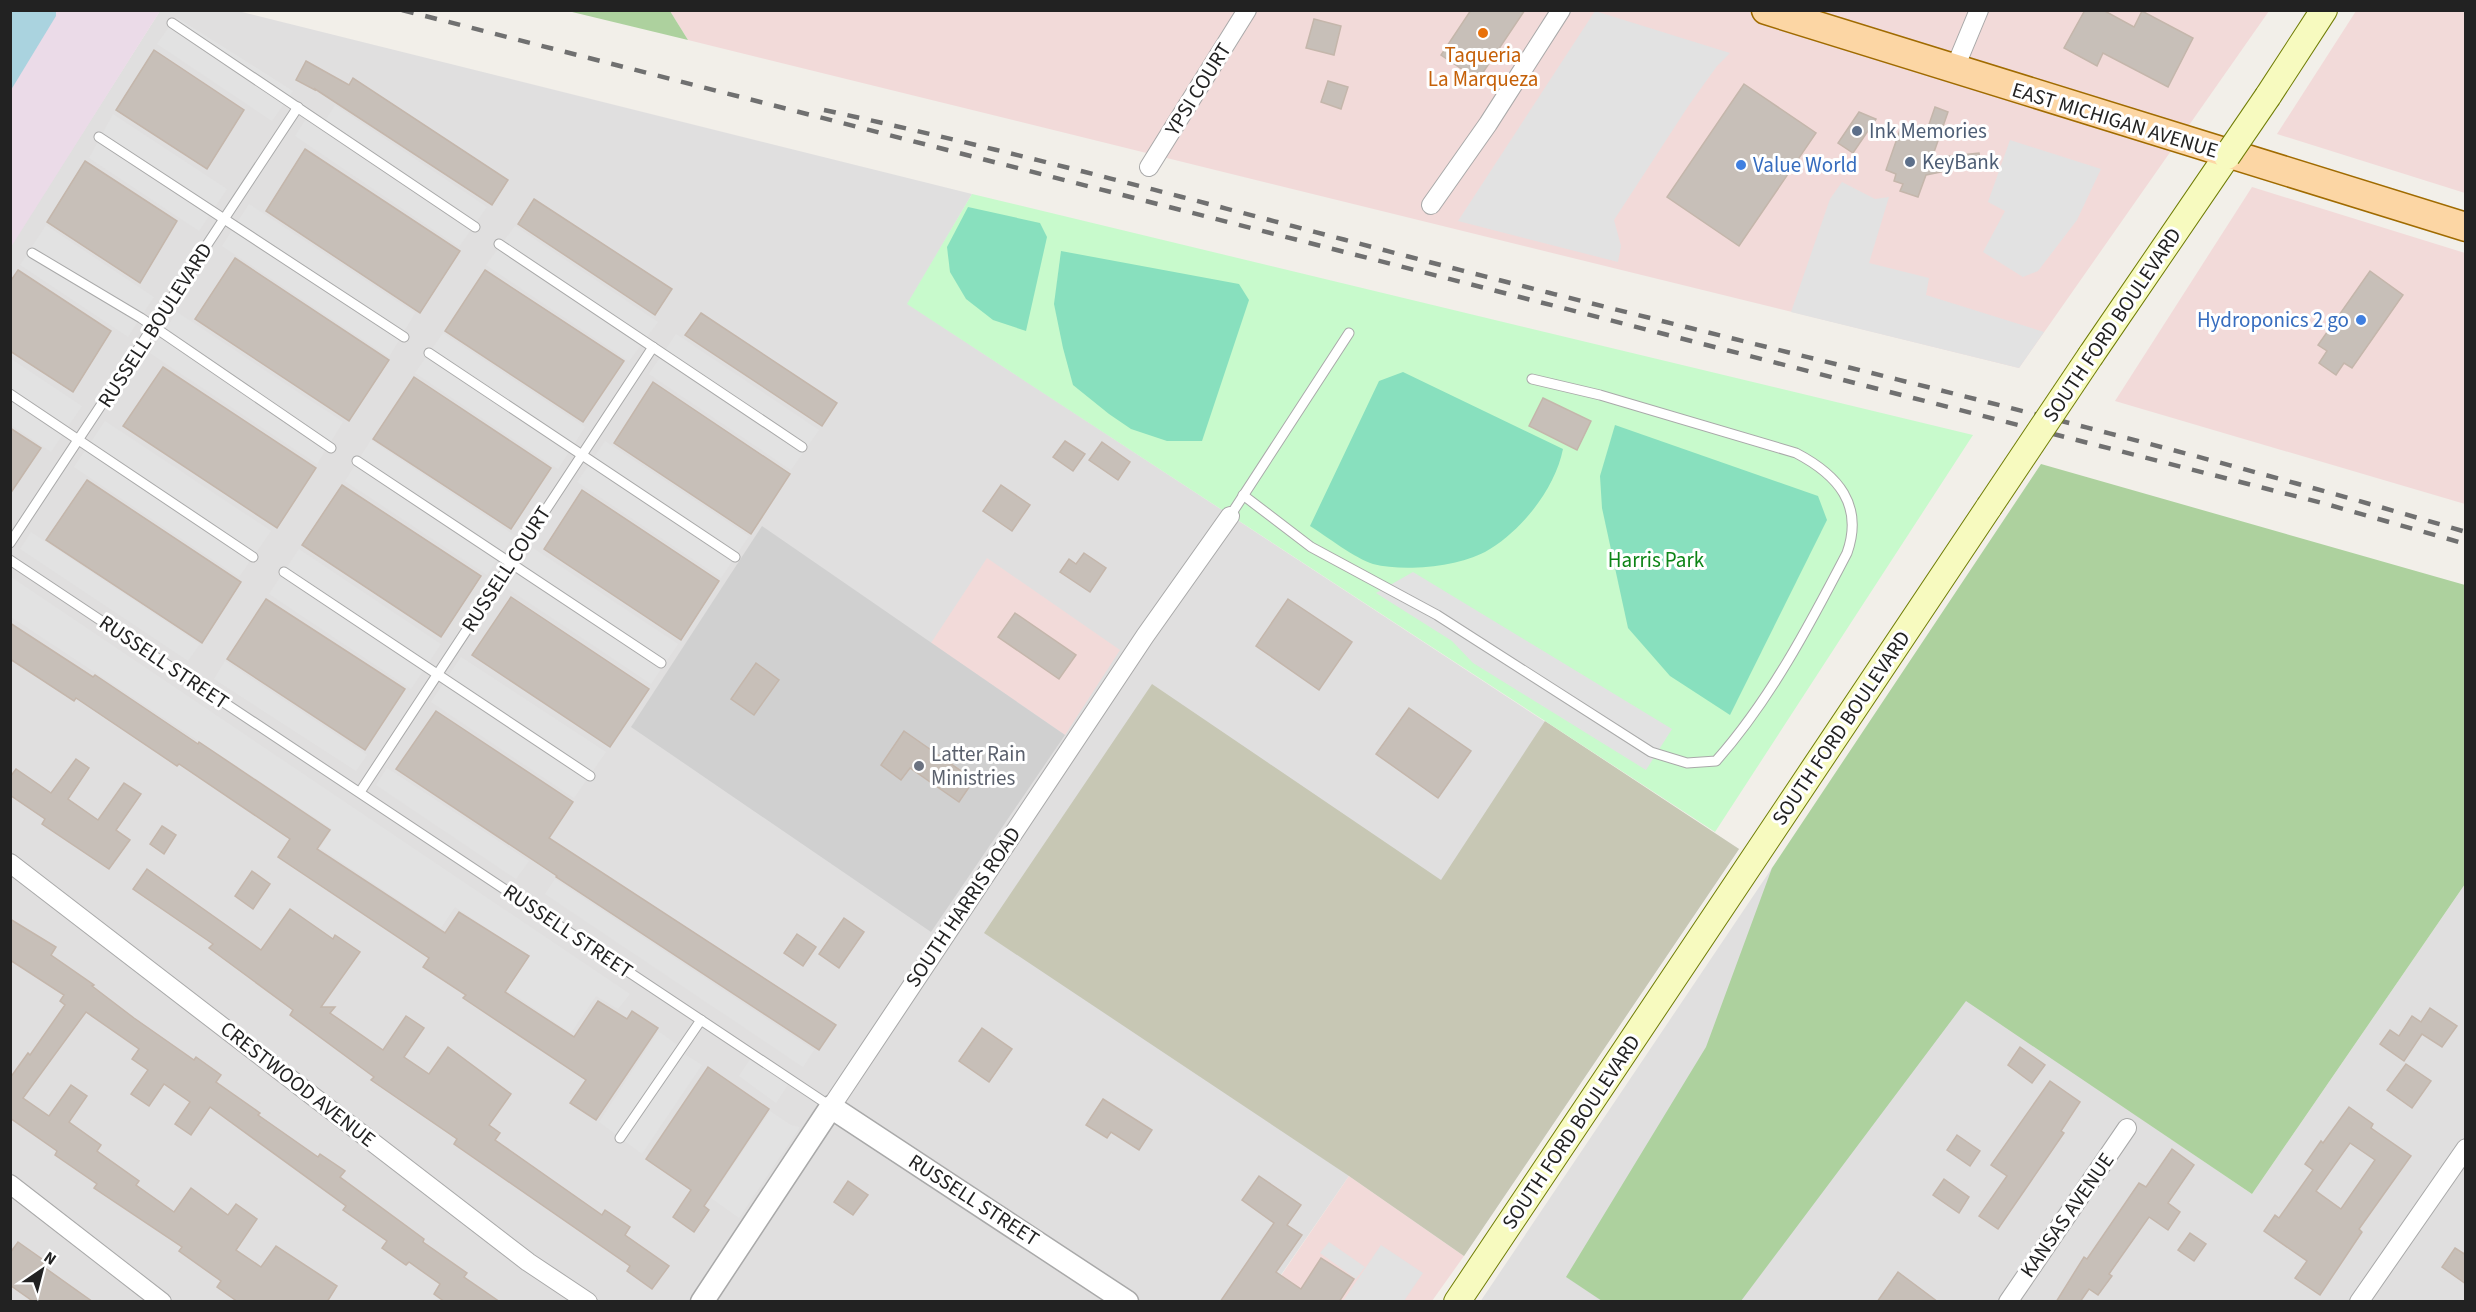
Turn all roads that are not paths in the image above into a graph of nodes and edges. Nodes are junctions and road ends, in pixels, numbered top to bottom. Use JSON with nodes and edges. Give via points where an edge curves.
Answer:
{"nodes":[{"id":1,"x":1247,"y":10,"type":"edge"},
{"id":2,"x":1561,"y":10,"type":"edge"},
{"id":3,"x":1766,"y":10,"type":"edge"},
{"id":4,"x":1979,"y":10,"type":"edge"},
{"id":5,"x":2324,"y":10,"type":"edge"},
{"id":6,"x":172,"y":23,"type":"dead end"},
{"id":7,"x":1954,"y":70,"type":"junction"},
{"id":8,"x":298,"y":107,"type":"junction"},
{"id":9,"x":99,"y":137,"type":"dead end"},
{"id":10,"x":1149,"y":167,"type":"dead end"},
{"id":11,"x":1431,"y":205,"type":"dead end"},
{"id":12,"x":225,"y":219,"type":"junction"},
{"id":13,"x":475,"y":227,"type":"dead end"},
{"id":14,"x":2466,"y":227,"type":"edge"},
{"id":15,"x":499,"y":244,"type":"dead end"},
{"id":16,"x":32,"y":253,"type":"dead end"},
{"id":17,"x":153,"y":326,"type":"junction"},
{"id":18,"x":1349,"y":333,"type":"dead end"},
{"id":19,"x":404,"y":338,"type":"dead end"},
{"id":20,"x":653,"y":348,"type":"junction"},
{"id":21,"x":429,"y":353,"type":"dead end"},
{"id":22,"x":1532,"y":379,"type":"dead end"},
{"id":23,"x":10,"y":394,"type":"edge"},
{"id":24,"x":79,"y":439,"type":"junction"},
{"id":25,"x":802,"y":447,"type":"dead end"},
{"id":26,"x":331,"y":448,"type":"dead end"},
{"id":27,"x":582,"y":454,"type":"junction"},
{"id":28,"x":357,"y":461,"type":"dead end"},
{"id":29,"x":1243,"y":495,"type":"junction"},
{"id":30,"x":1230,"y":516,"type":"joint"},
{"id":31,"x":10,"y":543,"type":"edge"},
{"id":32,"x":253,"y":557,"type":"dead end"},
{"id":33,"x":735,"y":557,"type":"dead end"},
{"id":34,"x":10,"y":560,"type":"edge"},
{"id":35,"x":510,"y":562,"type":"junction"},
{"id":36,"x":284,"y":572,"type":"dead end"},
{"id":37,"x":661,"y":663,"type":"dead end"},
{"id":38,"x":436,"y":675,"type":"junction"},
{"id":39,"x":590,"y":776,"type":"dead end"},
{"id":40,"x":360,"y":792,"type":"junction"},
{"id":41,"x":10,"y":863,"type":"edge"},
{"id":42,"x":701,"y":1020,"type":"junction"},
{"id":43,"x":831,"y":1107,"type":"junction"},
{"id":44,"x":2127,"y":1128,"type":"dead end"},
{"id":45,"x":620,"y":1138,"type":"dead end"},
{"id":46,"x":2466,"y":1148,"type":"edge"},
{"id":47,"x":10,"y":1184,"type":"edge"},
{"id":48,"x":162,"y":1302,"type":"edge"},
{"id":49,"x":588,"y":1302,"type":"edge"},
{"id":50,"x":702,"y":1302,"type":"edge"},
{"id":51,"x":1127,"y":1302,"type":"edge"},
{"id":52,"x":1457,"y":1302,"type":"edge"},
{"id":53,"x":2008,"y":1302,"type":"edge"},
{"id":54,"x":2359,"y":1302,"type":"edge"}],
"edges":[{"from":1,"to":10,"type":"street","name":"YPSI COURT"},
{"from":2,"to":11,"type":"street"},
{"from":3,"to":7,"type":"main road","name":"EAST MICHIGAN AVENUE"},
{"from":4,"to":7,"type":"street"},
{"from":5,"to":52,"type":"main road","name":"SOUTH FORD BOULEVARD","bridge":true},
{"from":6,"to":8,"type":"lane"},
{"from":7,"to":14,"type":"main road","name":"EAST MICHIGAN AVENUE"},
{"from":8,"to":12,"type":"lane","name":"RUSSELL BOULEVARD"},
{"from":8,"to":13,"type":"lane"},
{"from":9,"to":12,"type":"lane"},
{"from":12,"to":17,"type":"lane","name":"RUSSELL BOULEVARD"},
{"from":12,"to":19,"type":"lane"},
{"from":15,"to":20,"type":"lane"},
{"from":16,"to":17,"type":"lane"},
{"from":17,"to":24,"type":"lane","name":"RUSSELL BOULEVARD"},
{"from":17,"to":26,"type":"lane"},
{"from":18,"to":29,"type":"lane"},
{"from":20,"to":25,"type":"lane"},
{"from":20,"to":27,"type":"lane","name":"RUSSELL COURT"},
{"from":21,"to":27,"type":"lane"},
{"from":22,"to":29,"type":"lane","via":[[1600,394],[1796,453],[1817,464],[1844,493],[1853,516],[1847,554],[1767,696],[1716,761],[1687,763],[1651,752],[1437,615],[1311,547]]},
{"from":23,"to":24,"type":"lane"},
{"from":24,"to":31,"type":"lane","name":"RUSSELL BOULEVARD"},
{"from":24,"to":32,"type":"lane"},
{"from":27,"to":33,"type":"lane"},
{"from":27,"to":35,"type":"lane","name":"RUSSELL COURT"},
{"from":28,"to":35,"type":"lane"},
{"from":29,"to":30,"type":"lane"},
{"from":30,"to":43,"type":"street","name":"SOUTH HARRIS ROAD","via":[[1145,636]]},
{"from":34,"to":40,"type":"lane","name":"RUSSELL STREET"},
{"from":35,"to":37,"type":"lane"},
{"from":35,"to":38,"type":"lane","name":"RUSSELL COURT"},
{"from":36,"to":38,"type":"lane"},
{"from":38,"to":39,"type":"lane"},
{"from":38,"to":40,"type":"lane","name":"RUSSELL COURT"},
{"from":40,"to":42,"type":"lane","name":"RUSSELL STREET"},
{"from":41,"to":49,"type":"street","name":"CRESTWOOD AVENUE","via":[[528,1262]]},
{"from":42,"to":43,"type":"lane","name":"RUSSELL STREET"},
{"from":42,"to":45,"type":"lane"},
{"from":43,"to":50,"type":"street","name":"SOUTH HARRIS ROAD"},
{"from":43,"to":51,"type":"street","name":"RUSSELL STREET"},
{"from":44,"to":53,"type":"street","name":"KANSAS AVENUE"},
{"from":46,"to":54,"type":"street"},
{"from":47,"to":48,"type":"street"}]}
